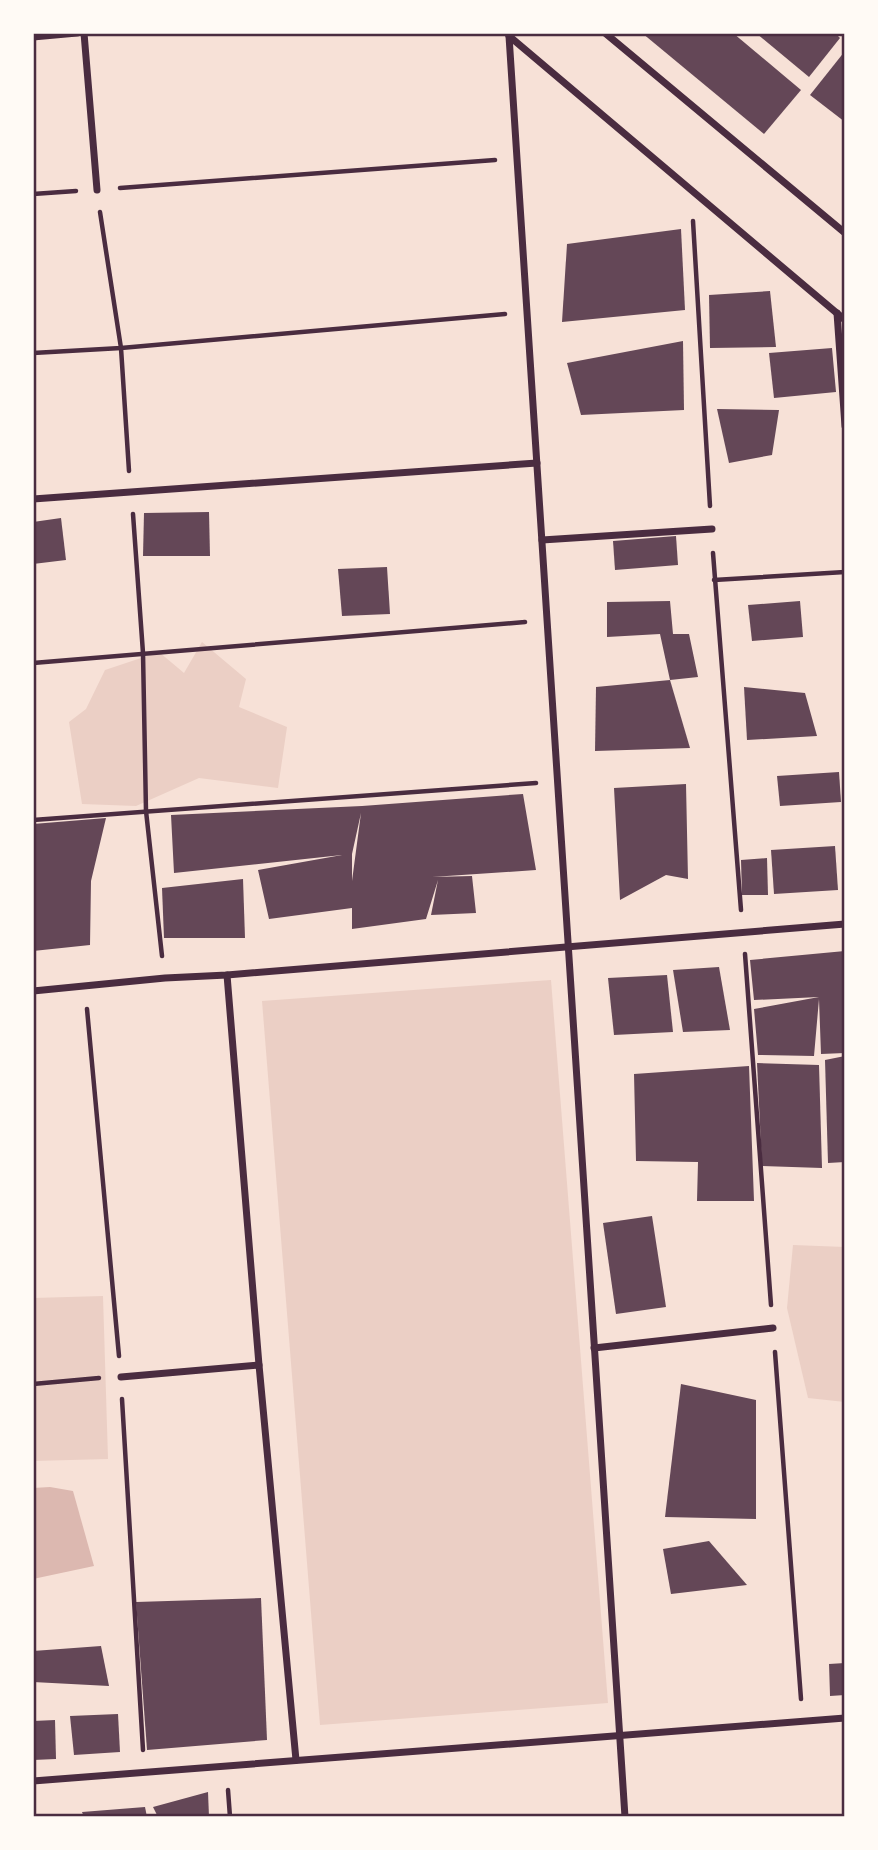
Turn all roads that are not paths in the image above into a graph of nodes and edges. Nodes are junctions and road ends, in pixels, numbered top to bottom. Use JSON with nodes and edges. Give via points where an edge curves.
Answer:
{"nodes":[{"id":1,"x":77,"y":33,"type":"edge"},
{"id":2,"x":84,"y":33,"type":"edge"},
{"id":3,"x":605,"y":33,"type":"edge"},
{"id":4,"x":507,"y":35,"type":"edge"},
{"id":5,"x":33,"y":37,"type":"edge"},
{"id":6,"x":97,"y":190,"type":"road end"},
{"id":7,"x":845,"y":233,"type":"edge"},
{"id":8,"x":837,"y":313,"type":"junction"},
{"id":9,"x":845,"y":320,"type":"edge"},
{"id":10,"x":845,"y":426,"type":"edge"},
{"id":11,"x":537,"y":463,"type":"junction"},
{"id":12,"x":33,"y":499,"type":"edge"},
{"id":13,"x":712,"y":529,"type":"dead end"},
{"id":14,"x":542,"y":540,"type":"junction"},
{"id":15,"x":845,"y":924,"type":"edge"},
{"id":16,"x":569,"y":947,"type":"junction"},
{"id":17,"x":227,"y":975,"type":"junction"},
{"id":18,"x":33,"y":990,"type":"edge"},
{"id":19,"x":773,"y":1328,"type":"dead end"},
{"id":20,"x":594,"y":1348,"type":"junction"},
{"id":21,"x":259,"y":1365,"type":"junction"},
{"id":22,"x":121,"y":1377,"type":"road end"},
{"id":23,"x":845,"y":1717,"type":"edge"},
{"id":24,"x":620,"y":1735,"type":"junction"},
{"id":25,"x":296,"y":1760,"type":"junction"},
{"id":26,"x":33,"y":1781,"type":"edge"},
{"id":27,"x":625,"y":1817,"type":"edge"}],
"edges":[{"from":1,"to":5,"type":"street"},
{"from":2,"to":6,"type":"street"},
{"from":3,"to":7,"type":"street"},
{"from":4,"to":8,"type":"street"},
{"from":4,"to":11,"type":"street"},
{"from":8,"to":9,"type":"street"},
{"from":8,"to":10,"type":"street"},
{"from":11,"to":12,"type":"street"},
{"from":11,"to":14,"type":"street"},
{"from":13,"to":14,"type":"street"},
{"from":14,"to":16,"type":"street"},
{"from":15,"to":16,"type":"street"},
{"from":16,"to":17,"type":"street"},
{"from":16,"to":20,"type":"street"},
{"from":17,"to":18,"type":"street"},
{"from":17,"to":21,"type":"street"},
{"from":19,"to":20,"type":"street"},
{"from":20,"to":24,"type":"street"},
{"from":21,"to":22,"type":"street"},
{"from":21,"to":25,"type":"street"},
{"from":23,"to":24,"type":"street"},
{"from":24,"to":25,"type":"street"},
{"from":24,"to":27,"type":"street"},
{"from":25,"to":26,"type":"street"}]}
